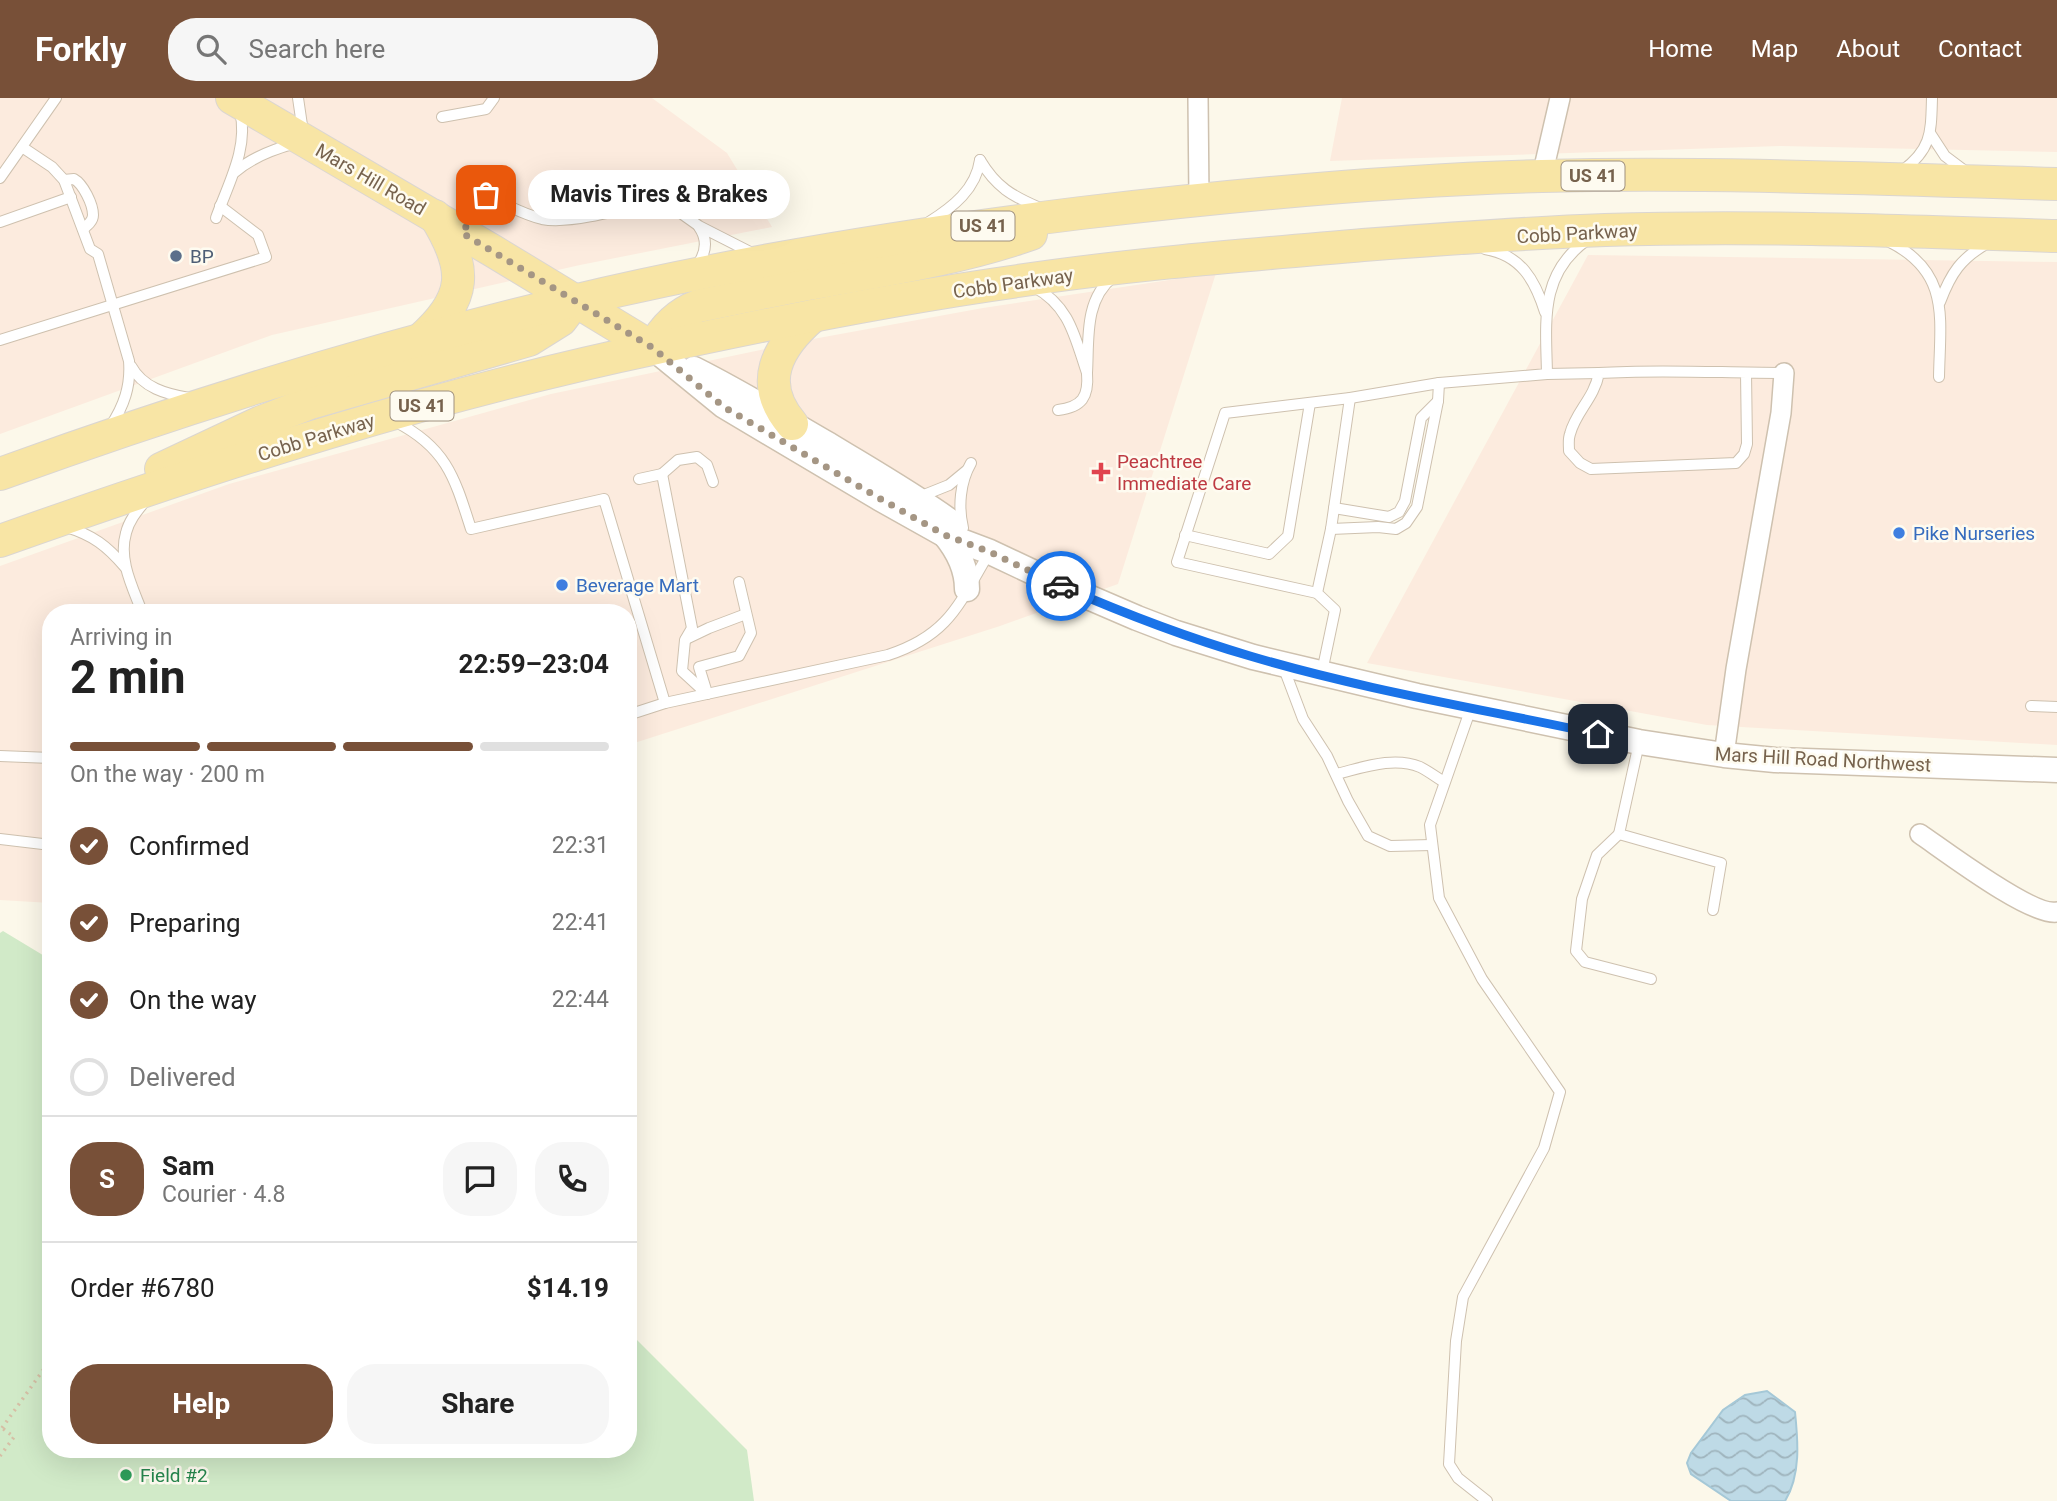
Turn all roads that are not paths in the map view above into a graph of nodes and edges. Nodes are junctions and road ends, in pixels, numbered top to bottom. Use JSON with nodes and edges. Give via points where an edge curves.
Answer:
{"nodes":[{"id":1,"x":56,"y":98,"type":"edge"},
{"id":2,"x":298,"y":98,"type":"edge"},
{"id":3,"x":494,"y":98,"type":"edge"},
{"id":4,"x":1198,"y":98,"type":"edge"},
{"id":5,"x":1560,"y":98,"type":"edge"},
{"id":6,"x":1931,"y":98,"type":"edge"},
{"id":7,"x":238,"y":99,"type":"edge"},
{"id":8,"x":442,"y":117,"type":"dead end"},
{"id":9,"x":1930,"y":133,"type":"junction"},
{"id":10,"x":306,"y":141,"type":"junction"},
{"id":11,"x":22,"y":147,"type":"junction"},
{"id":12,"x":232,"y":175,"type":"junction"},
{"id":13,"x":1542,"y":176,"type":"junction"},
{"id":14,"x":0,"y":178,"type":"edge"},
{"id":15,"x":64,"y":180,"type":"junction"},
{"id":16,"x":1888,"y":180,"type":"junction"},
{"id":17,"x":1987,"y":182,"type":"junction"},
{"id":18,"x":2057,"y":184,"type":"edge"},
{"id":19,"x":71,"y":197,"type":"junction"},
{"id":20,"x":1199,"y":199,"type":"junction"},
{"id":21,"x":220,"y":206,"type":"junction"},
{"id":22,"x":1070,"y":215,"type":"junction"},
{"id":23,"x":435,"y":216,"type":"junction"},
{"id":24,"x":216,"y":218,"type":"dead end"},
{"id":25,"x":0,"y":222,"type":"edge"},
{"id":26,"x":699,"y":226,"type":"junction"},
{"id":27,"x":83,"y":229,"type":"junction"},
{"id":28,"x":1601,"y":230,"type":"junction"},
{"id":29,"x":1866,"y":230,"type":"junction"},
{"id":30,"x":462,"y":233,"type":"junction"},
{"id":31,"x":2003,"y":234,"type":"junction"},
{"id":32,"x":2057,"y":236,"type":"edge"},
{"id":33,"x":906,"y":237,"type":"junction"},
{"id":34,"x":1432,"y":240,"type":"junction"},
{"id":35,"x":775,"y":260,"type":"junction"},
{"id":36,"x":1127,"y":267,"type":"junction"},
{"id":37,"x":686,"y":277,"type":"junction"},
{"id":38,"x":1017,"y":281,"type":"junction"},
{"id":39,"x":576,"y":300,"type":"junction"},
{"id":40,"x":1940,"y":303,"type":"junction"},
{"id":41,"x":112,"y":304,"type":"junction"},
{"id":42,"x":813,"y":316,"type":"junction"},
{"id":43,"x":1546,"y":316,"type":"junction"},
{"id":44,"x":0,"y":340,"type":"edge"},
{"id":45,"x":419,"y":341,"type":"junction"},
{"id":46,"x":653,"y":348,"type":"junction"},
{"id":47,"x":129,"y":361,"type":"junction"},
{"id":48,"x":1087,"y":373,"type":"junction"},
{"id":49,"x":1547,"y":373,"type":"junction"},
{"id":50,"x":1599,"y":373,"type":"junction"},
{"id":51,"x":1746,"y":373,"type":"junction"},
{"id":52,"x":1784,"y":373,"type":"joint"},
{"id":53,"x":1939,"y":377,"type":"dead end"},
{"id":54,"x":1439,"y":383,"type":"junction"},
{"id":55,"x":1349,"y":398,"type":"junction"},
{"id":56,"x":1438,"y":401,"type":"junction"},
{"id":57,"x":210,"y":402,"type":"junction"},
{"id":58,"x":1310,"y":403,"type":"junction"},
{"id":59,"x":1058,"y":410,"type":"dead end"},
{"id":60,"x":383,"y":416,"type":"junction"},
{"id":61,"x":792,"y":424,"type":"junction"},
{"id":62,"x":98,"y":440,"type":"junction"},
{"id":63,"x":0,"y":474,"type":"edge"},
{"id":64,"x":662,"y":474,"type":"junction"},
{"id":65,"x":639,"y":479,"type":"dead end"},
{"id":66,"x":713,"y":482,"type":"dead end"},
{"id":67,"x":157,"y":488,"type":"junction"},
{"id":68,"x":916,"y":498,"type":"junction"},
{"id":69,"x":1334,"y":508,"type":"junction"},
{"id":70,"x":91,"y":509,"type":"junction"},
{"id":71,"x":49,"y":523,"type":"junction"},
{"id":72,"x":1331,"y":529,"type":"junction"},
{"id":73,"x":954,"y":533,"type":"junction"},
{"id":74,"x":1185,"y":535,"type":"junction"},
{"id":75,"x":0,"y":541,"type":"edge"},
{"id":76,"x":990,"y":552,"type":"junction"},
{"id":77,"x":126,"y":569,"type":"junction"},
{"id":78,"x":739,"y":582,"type":"dead end"},
{"id":79,"x":967,"y":589,"type":"junction"},
{"id":80,"x":1317,"y":593,"type":"junction"},
{"id":81,"x":139,"y":604,"type":"edge"},
{"id":82,"x":635,"y":604,"type":"edge"},
{"id":83,"x":637,"y":609,"type":"edge"},
{"id":84,"x":746,"y":614,"type":"junction"},
{"id":85,"x":685,"y":640,"type":"junction"},
{"id":86,"x":1283,"y":665,"type":"junction"},
{"id":87,"x":1321,"y":675,"type":"junction"},
{"id":88,"x":707,"y":694,"type":"junction"},
{"id":89,"x":665,"y":703,"type":"junction"},
{"id":90,"x":2031,"y":706,"type":"dead end"},
{"id":91,"x":1471,"y":707,"type":"junction"},
{"id":92,"x":2057,"y":707,"type":"edge"},
{"id":93,"x":637,"y":712,"type":"edge"},
{"id":94,"x":1639,"y":742,"type":"junction"},
{"id":95,"x":1724,"y":755,"type":"junction"},
{"id":96,"x":0,"y":756,"type":"edge"},
{"id":97,"x":42,"y":758,"type":"edge"},
{"id":98,"x":2057,"y":770,"type":"edge"},
{"id":99,"x":1336,"y":774,"type":"junction"},
{"id":100,"x":1444,"y":782,"type":"junction"},
{"id":101,"x":1619,"y":834,"type":"junction"},
{"id":102,"x":1920,"y":834,"type":"dead end"},
{"id":103,"x":0,"y":839,"type":"edge"},
{"id":104,"x":42,"y":844,"type":"edge"},
{"id":105,"x":1432,"y":845,"type":"junction"},
{"id":106,"x":1713,"y":910,"type":"dead end"},
{"id":107,"x":2057,"y":912,"type":"edge"},
{"id":108,"x":1651,"y":979,"type":"dead end"},
{"id":109,"x":1487,"y":1501,"type":"edge"}],
"edges":[{"from":1,"to":11,"type":"lane"},
{"from":2,"to":10,"type":"lane"},
{"from":3,"to":8,"type":"lane","via":[[486,109]]},
{"from":4,"to":20,"type":"street"},
{"from":5,"to":13,"type":"street"},
{"from":6,"to":9,"type":"lane"},
{"from":7,"to":10,"type":"main road","name":"Mars Hill Road"},
{"from":7,"to":12,"type":"lane","via":[[243,136]]},
{"from":9,"to":16,"type":"lane","via":[[1916,159]]},
{"from":9,"to":17,"type":"lane","via":[[1945,156]]},
{"from":10,"to":12,"type":"lane","via":[[266,153]]},
{"from":10,"to":23,"type":"main road","name":"Mars Hill Road"},
{"from":11,"to":14,"type":"lane"},
{"from":11,"to":15,"type":"lane"},
{"from":12,"to":21,"type":"lane"},
{"from":13,"to":16,"type":"main road","number":"US 41"},
{"from":13,"to":20,"type":"main road","number":"US 41"},
{"from":15,"to":19,"type":"lane"},
{"from":15,"to":27,"type":"lane","via":[[74,179],[84,187],[93,213]]},
{"from":16,"to":17,"type":"main road","number":"US 41"},
{"from":17,"to":18,"type":"main road","number":"US 41"},
{"from":19,"to":25,"type":"lane"},
{"from":19,"to":27,"type":"lane"},
{"from":20,"to":22,"type":"main road","number":"US 41"},
{"from":21,"to":24,"type":"lane"},
{"from":21,"to":41,"type":"lane","via":[[258,235],[266,257]]},
{"from":22,"to":33,"type":"main road","number":"US 41"},
{"from":22,"to":33,"type":"lane","via":[[1014,196],[995,182],[980,160],[971,187],[960,199]]},
{"from":22,"to":46,"type":"main road","via":[[1010,241],[930,263],[698,306],[678,316]]},
{"from":23,"to":30,"type":"main road","name":"Mars Hill Road"},
{"from":23,"to":45,"type":"main road","via":[[453,251],[457,291],[442,320]]},
{"from":26,"to":30,"type":"lane","via":[[661,200],[567,221],[521,212],[486,195]]},
{"from":26,"to":35,"type":"lane","via":[[748,252]]},
{"from":26,"to":37,"type":"lane","via":[[705,249]]},
{"from":27,"to":41,"type":"lane","via":[[90,249],[97,254]]},
{"from":28,"to":29,"type":"main road","name":"Cobb Parkway","number":"US 41"},
{"from":28,"to":34,"type":"main road","name":"Cobb Parkway","number":"US 41"},
{"from":28,"to":43,"type":"lane","via":[[1564,260],[1555,275]]},
{"from":29,"to":31,"type":"main road","name":"Cobb Parkway","number":"US 41"},
{"from":29,"to":40,"type":"lane","via":[[1919,262]]},
{"from":30,"to":39,"type":"main road","name":"Mars Hill Road"},
{"from":31,"to":32,"type":"main road","name":"Cobb Parkway","number":"US 41"},
{"from":31,"to":40,"type":"lane","via":[[1970,253],[1947,284]]},
{"from":33,"to":35,"type":"main road","number":"US 41"},
{"from":34,"to":36,"type":"main road","name":"Cobb Parkway","number":"US 41"},
{"from":34,"to":43,"type":"lane","via":[[1492,250],[1515,261],[1529,274]]},
{"from":35,"to":37,"type":"main road","number":"US 41"},
{"from":36,"to":38,"type":"main road","name":"Cobb Parkway","number":"US 41"},
{"from":36,"to":48,"type":"lane","via":[[1103,285],[1094,302]]},
{"from":37,"to":39,"type":"main road","number":"US 41"},
{"from":38,"to":42,"type":"main road","name":"Cobb Parkway","number":"US 41"},
{"from":38,"to":48,"type":"lane","via":[[1059,305]]},
{"from":39,"to":45,"type":"main road","number":"US 41"},
{"from":39,"to":46,"type":"main road","name":"Mars Hill Road"},
{"from":39,"to":70,"type":"main road","via":[[561,320],[529,340],[310,403],[211,444]]},
{"from":40,"to":53,"type":"lane"},
{"from":41,"to":44,"type":"lane"},
{"from":41,"to":47,"type":"lane"},
{"from":42,"to":46,"type":"main road","name":"Cobb Parkway","number":"US 41"},
{"from":42,"to":61,"type":"main road","via":[[776,361],[775,389]]},
{"from":43,"to":49,"type":"lane"},
{"from":45,"to":57,"type":"main road","number":"US 41"},
{"from":46,"to":60,"type":"main road","name":"Cobb Parkway","number":"US 41"},
{"from":46,"to":61,"type":"street","name":"Mars Hill Road Northwest"},
{"from":46,"to":73,"type":"street","name":"Mars Hill Road Northwest","via":[[724,407],[879,498]]},
{"from":47,"to":57,"type":"lane","via":[[134,372],[162,393]]},
{"from":47,"to":62,"type":"lane","via":[[124,401]]},
{"from":48,"to":59,"type":"lane","via":[[1088,387],[1081,401]]},
{"from":49,"to":50,"type":"lane"},
{"from":49,"to":54,"type":"lane"},
{"from":50,"to":51,"type":"lane"},
{"from":50,"to":51,"type":"lane","via":[[1596,388],[1569,435],[1569,451],[1591,469],[1736,463],[1747,444]]},
{"from":51,"to":52,"type":"lane"},
{"from":52,"to":95,"type":"street"},
{"from":54,"to":55,"type":"lane"},
{"from":54,"to":56,"type":"lane"},
{"from":55,"to":58,"type":"lane"},
{"from":55,"to":69,"type":"lane"},
{"from":56,"to":69,"type":"lane","via":[[1421,418],[1399,512],[1389,517]]},
{"from":56,"to":72,"type":"lane","via":[[1417,507],[1406,523],[1396,529]]},
{"from":57,"to":62,"type":"main road","number":"US 41"},
{"from":58,"to":74,"type":"lane","via":[[1225,413]]},
{"from":58,"to":74,"type":"lane","via":[[1288,536],[1269,554]]},
{"from":60,"to":67,"type":"main road","name":"Cobb Parkway","number":"US 41"},
{"from":60,"to":82,"type":"lane","via":[[421,437],[447,466],[471,530],[604,499]]},
{"from":61,"to":68,"type":"street","name":"Mars Hill Road Northwest"},
{"from":62,"to":63,"type":"main road","number":"US 41"},
{"from":64,"to":65,"type":"lane"},
{"from":64,"to":66,"type":"lane","via":[[678,460],[697,457],[707,465]]},
{"from":64,"to":85,"type":"lane","via":[[692,628]]},
{"from":67,"to":70,"type":"main road","name":"Cobb Parkway","number":"US 41"},
{"from":67,"to":77,"type":"lane","via":[[126,532]]},
{"from":68,"to":73,"type":"street","name":"Mars Hill Road Northwest"},
{"from":68,"to":73,"type":"lane","via":[[941,489],[969,467]]},
{"from":69,"to":72,"type":"lane"},
{"from":70,"to":71,"type":"main road","name":"Cobb Parkway","number":"US 41"},
{"from":71,"to":75,"type":"main road","name":"Cobb Parkway","number":"US 41"},
{"from":71,"to":77,"type":"lane","via":[[89,535]]},
{"from":72,"to":80,"type":"lane"},
{"from":73,"to":76,"type":"street","name":"Mars Hill Road Northwest"},
{"from":73,"to":79,"type":"street","via":[[952,544],[964,565]]},
{"from":74,"to":80,"type":"lane","via":[[1177,562]]},
{"from":76,"to":79,"type":"lane"},
{"from":76,"to":86,"type":"street","name":"Mars Hill Road Northwest","via":[[1137,618]]},
{"from":77,"to":81,"type":"lane"},
{"from":78,"to":84,"type":"lane"},
{"from":79,"to":88,"type":"lane","via":[[949,618],[912,647]]},
{"from":80,"to":87,"type":"lane","via":[[1335,610]]},
{"from":83,"to":89,"type":"lane"},
{"from":84,"to":85,"type":"lane"},
{"from":84,"to":88,"type":"lane","via":[[751,634],[740,656],[699,667]]},
{"from":85,"to":88,"type":"lane","via":[[682,671]]},
{"from":86,"to":87,"type":"street","name":"Mars Hill Road Northwest"},
{"from":86,"to":99,"type":"lane","via":[[1303,719]]},
{"from":87,"to":91,"type":"street","name":"Mars Hill Road Northwest"},
{"from":88,"to":89,"type":"lane"},
{"from":89,"to":93,"type":"lane"},
{"from":90,"to":92,"type":"lane"},
{"from":91,"to":94,"type":"street","name":"Mars Hill Road Northwest"},
{"from":91,"to":100,"type":"lane"},
{"from":94,"to":95,"type":"street","name":"Mars Hill Road Northwest"},
{"from":94,"to":101,"type":"lane"},
{"from":95,"to":98,"type":"street","name":"Mars Hill Road Northwest"},
{"from":96,"to":97,"type":"lane"},
{"from":99,"to":100,"type":"lane","via":[[1384,763],[1407,763]]},
{"from":99,"to":105,"type":"lane","via":[[1368,836],[1390,846]]},
{"from":100,"to":105,"type":"lane","via":[[1430,825]]},
{"from":101,"to":106,"type":"lane","via":[[1721,863]]},
{"from":101,"to":108,"type":"lane","via":[[1597,855],[1582,899],[1576,951],[1585,962]]},
{"from":102,"to":107,"type":"street","via":[[2020,901]]},
{"from":103,"to":104,"type":"lane"},
{"from":105,"to":109,"type":"lane","via":[[1438,898],[1482,979],[1560,1092],[1544,1148],[1462,1297],[1449,1464],[1458,1478]]}]}
